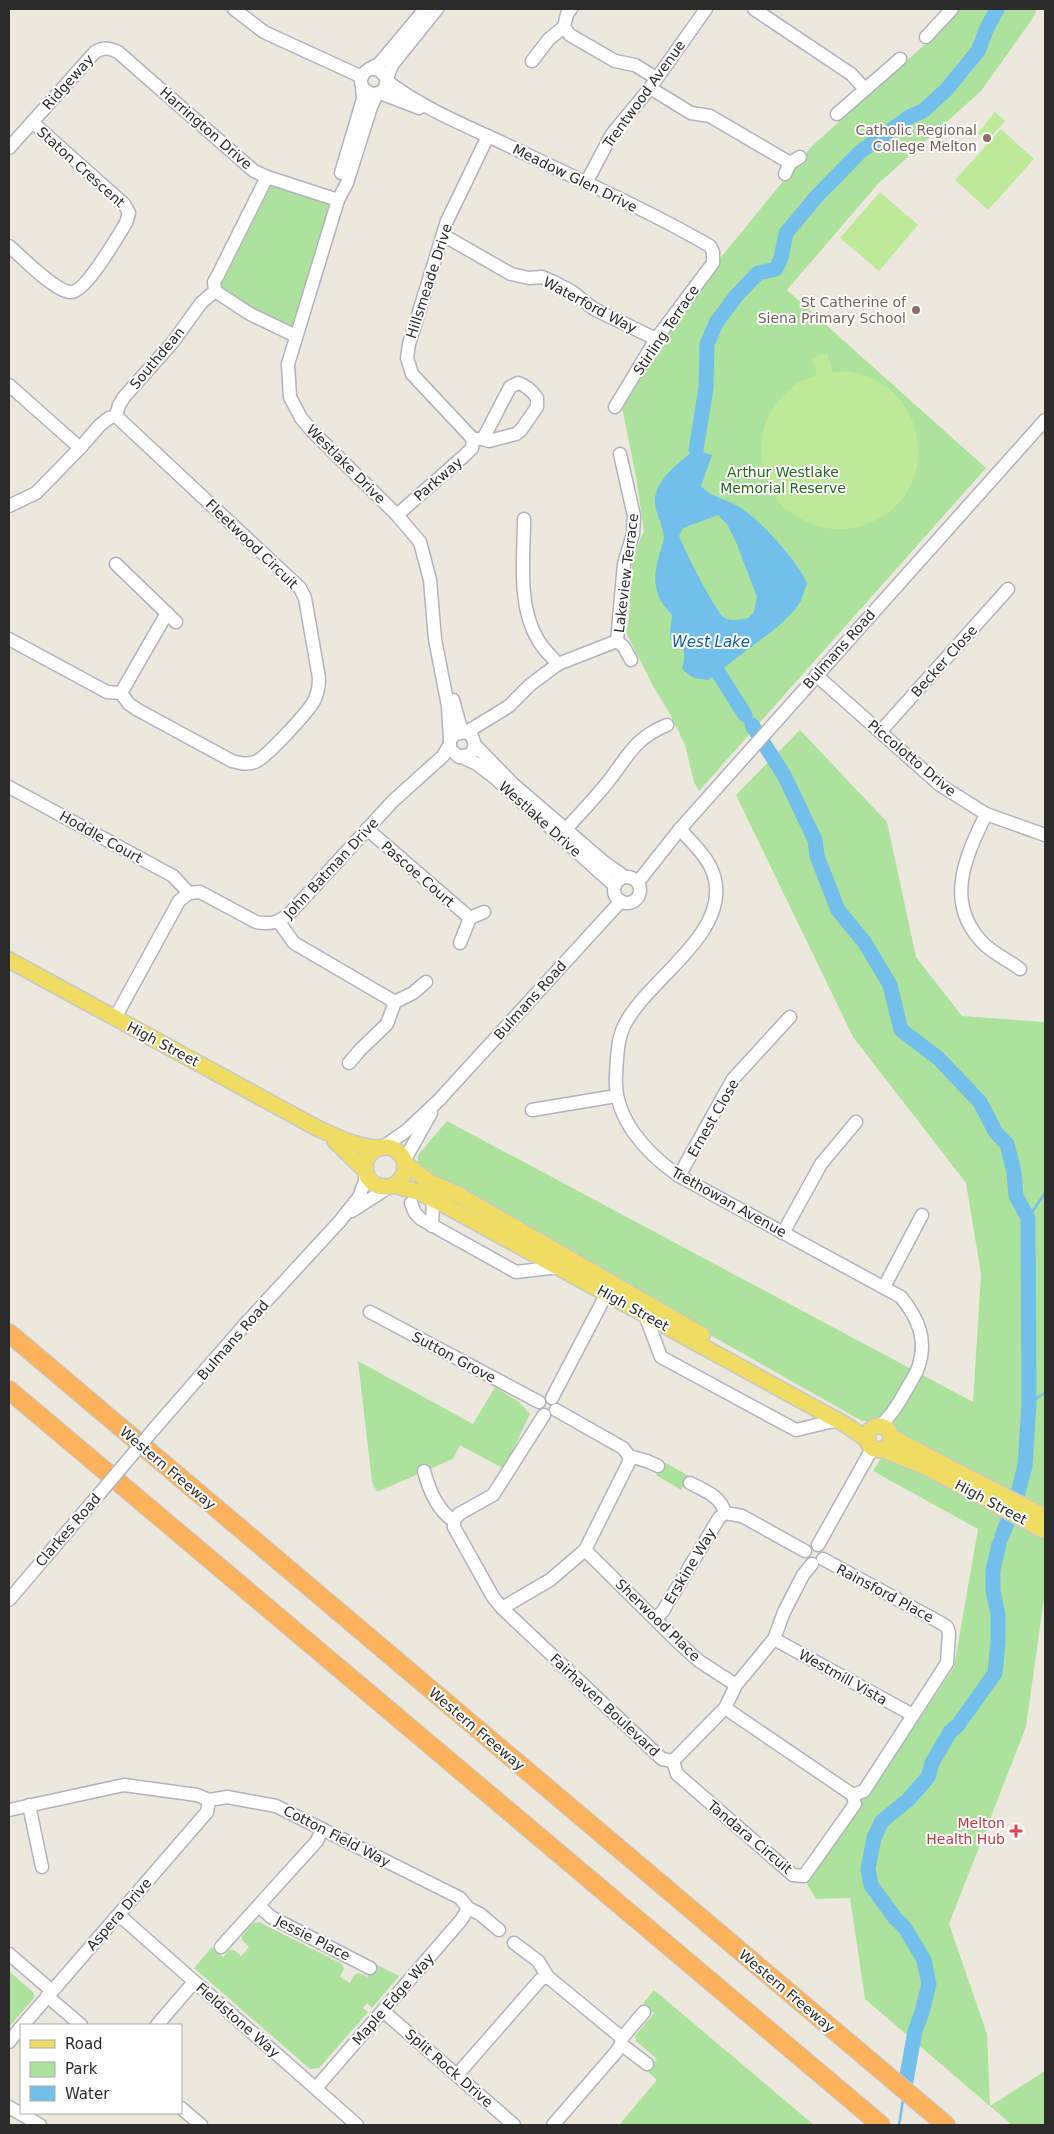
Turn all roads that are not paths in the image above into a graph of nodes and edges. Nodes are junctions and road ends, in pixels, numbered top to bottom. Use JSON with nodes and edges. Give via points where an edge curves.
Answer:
{"nodes":[{"id":1,"x":234,"y":9,"type":"edge"},
{"id":2,"x":424,"y":9,"type":"edge"},
{"id":3,"x":437,"y":9,"type":"edge"},
{"id":4,"x":571,"y":9,"type":"edge"},
{"id":5,"x":706,"y":9,"type":"edge"},
{"id":6,"x":754,"y":9,"type":"edge"},
{"id":7,"x":952,"y":9,"type":"edge"},
{"id":8,"x":564,"y":27,"type":"junction"},
{"id":9,"x":926,"y":37,"type":"dead end"},
{"id":10,"x":111,"y":49,"type":"joint"},
{"id":11,"x":900,"y":59,"type":"dead end"},
{"id":12,"x":532,"y":61,"type":"dead end"},
{"id":13,"x":364,"y":78,"type":"junction"},
{"id":14,"x":387,"y":79,"type":"junction"},
{"id":15,"x":653,"y":83,"type":"junction"},
{"id":16,"x":864,"y":89,"type":"junction"},
{"id":17,"x":378,"y":94,"type":"junction"},
{"id":18,"x":432,"y":109,"type":"junction"},
{"id":19,"x":837,"y":114,"type":"dead end"},
{"id":20,"x":32,"y":122,"type":"junction"},
{"id":21,"x":488,"y":136,"type":"junction"},
{"id":22,"x":9,"y":148,"type":"edge"},
{"id":23,"x":792,"y":165,"type":"dead end"},
{"id":24,"x":267,"y":177,"type":"junction"},
{"id":25,"x":586,"y":183,"type":"junction"},
{"id":26,"x":338,"y":200,"type":"junction"},
{"id":27,"x":443,"y":235,"type":"junction"},
{"id":28,"x":9,"y":246,"type":"edge"},
{"id":29,"x":713,"y":252,"type":"joint"},
{"id":30,"x":215,"y":291,"type":"junction"},
{"id":31,"x":296,"y":336,"type":"junction"},
{"id":32,"x":656,"y":340,"type":"junction"},
{"id":33,"x":9,"y":384,"type":"edge"},
{"id":34,"x":615,"y":407,"type":"dead end"},
{"id":35,"x":116,"y":416,"type":"junction"},
{"id":36,"x":1045,"y":420,"type":"edge"},
{"id":37,"x":478,"y":439,"type":"junction"},
{"id":38,"x":80,"y":448,"type":"junction"},
{"id":39,"x":620,"y":454,"type":"dead end"},
{"id":40,"x":9,"y":506,"type":"edge"},
{"id":41,"x":397,"y":515,"type":"junction"},
{"id":42,"x":520,"y":522,"type":"dead end"},
{"id":43,"x":116,"y":564,"type":"dead end"},
{"id":44,"x":1008,"y":589,"type":"dead end"},
{"id":45,"x":432,"y":605,"type":"junction"},
{"id":46,"x":9,"y":639,"type":"edge"},
{"id":47,"x":618,"y":641,"type":"junction"},
{"id":48,"x":631,"y":660,"type":"dead end"},
{"id":49,"x":558,"y":664,"type":"junction"},
{"id":50,"x":816,"y":675,"type":"junction"},
{"id":51,"x":121,"y":693,"type":"junction"},
{"id":52,"x":497,"y":713,"type":"junction"},
{"id":53,"x":668,"y":724,"type":"dead end"},
{"id":54,"x":464,"y":732,"type":"junction"},
{"id":55,"x":880,"y":732,"type":"junction"},
{"id":56,"x":450,"y":742,"type":"junction"},
{"id":57,"x":475,"y":744,"type":"junction"},
{"id":58,"x":461,"y":757,"type":"junction"},
{"id":59,"x":429,"y":769,"type":"junction"},
{"id":60,"x":9,"y":787,"type":"edge"},
{"id":61,"x":986,"y":814,"type":"junction"},
{"id":62,"x":367,"y":829,"type":"junction"},
{"id":63,"x":566,"y":829,"type":"junction"},
{"id":64,"x":680,"y":830,"type":"junction"},
{"id":65,"x":1045,"y":835,"type":"edge"},
{"id":66,"x":625,"y":877,"type":"junction"},
{"id":67,"x":638,"y":882,"type":"junction"},
{"id":68,"x":615,"y":886,"type":"junction"},
{"id":69,"x":189,"y":893,"type":"junction"},
{"id":70,"x":621,"y":901,"type":"junction"},
{"id":71,"x":484,"y":912,"type":"dead end"},
{"id":72,"x":470,"y":918,"type":"junction"},
{"id":73,"x":279,"y":922,"type":"junction"},
{"id":74,"x":460,"y":944,"type":"dead end"},
{"id":75,"x":9,"y":960,"type":"edge"},
{"id":76,"x":1020,"y":969,"type":"dead end"},
{"id":77,"x":426,"y":982,"type":"dead end"},
{"id":78,"x":395,"y":1002,"type":"junction"},
{"id":79,"x":790,"y":1017,"type":"dead end"},
{"id":80,"x":115,"y":1018,"type":"junction"},
{"id":81,"x":349,"y":1064,"type":"dead end"},
{"id":82,"x":616,"y":1096,"type":"junction"},
{"id":83,"x":439,"y":1100,"type":"junction"},
{"id":84,"x":532,"y":1110,"type":"dead end"},
{"id":85,"x":856,"y":1122,"type":"dead end"},
{"id":86,"x":317,"y":1128,"type":"junction"},
{"id":87,"x":381,"y":1147,"type":"junction"},
{"id":88,"x":404,"y":1162,"type":"junction"},
{"id":89,"x":365,"y":1170,"type":"junction"},
{"id":90,"x":680,"y":1176,"type":"junction"},
{"id":91,"x":391,"y":1186,"type":"junction"},
{"id":92,"x":433,"y":1199,"type":"junction"},
{"id":93,"x":411,"y":1203,"type":"dead end"},
{"id":94,"x":922,"y":1215,"type":"dead end"},
{"id":95,"x":340,"y":1221,"type":"junction"},
{"id":96,"x":432,"y":1226,"type":"junction"},
{"id":97,"x":783,"y":1233,"type":"junction"},
{"id":98,"x":559,"y":1267,"type":"junction"},
{"id":99,"x":884,"y":1287,"type":"junction"},
{"id":100,"x":607,"y":1293,"type":"junction"},
{"id":101,"x":370,"y":1312,"type":"dead end"},
{"id":102,"x":645,"y":1315,"type":"junction"},
{"id":103,"x":9,"y":1333,"type":"edge"},
{"id":104,"x":9,"y":1390,"type":"edge"},
{"id":105,"x":539,"y":1402,"type":"junction"},
{"id":106,"x":554,"y":1404,"type":"junction"},
{"id":107,"x":544,"y":1415,"type":"junction"},
{"id":108,"x":838,"y":1420,"type":"junction"},
{"id":109,"x":879,"y":1437,"type":"junction"},
{"id":110,"x":629,"y":1456,"type":"junction"},
{"id":111,"x":127,"y":1461,"type":"joint"},
{"id":112,"x":658,"y":1466,"type":"dead end"},
{"id":113,"x":424,"y":1471,"type":"dead end"},
{"id":114,"x":690,"y":1483,"type":"dead end"},
{"id":115,"x":725,"y":1513,"type":"junction"},
{"id":116,"x":1045,"y":1517,"type":"edge"},
{"id":117,"x":454,"y":1521,"type":"junction"},
{"id":118,"x":1045,"y":1531,"type":"edge"},
{"id":119,"x":818,"y":1545,"type":"junction"},
{"id":120,"x":584,"y":1550,"type":"junction"},
{"id":121,"x":805,"y":1551,"type":"junction"},
{"id":122,"x":818,"y":1562,"type":"junction"},
{"id":123,"x":9,"y":1600,"type":"edge"},
{"id":124,"x":502,"y":1608,"type":"junction"},
{"id":125,"x":655,"y":1619,"type":"junction"},
{"id":126,"x":774,"y":1639,"type":"junction"},
{"id":127,"x":736,"y":1685,"type":"junction"},
{"id":128,"x":725,"y":1708,"type":"junction"},
{"id":129,"x":912,"y":1715,"type":"junction"},
{"id":130,"x":672,"y":1761,"type":"junction"},
{"id":131,"x":853,"y":1795,"type":"junction"},
{"id":132,"x":209,"y":1800,"type":"junction"},
{"id":133,"x":29,"y":1805,"type":"junction"},
{"id":134,"x":9,"y":1810,"type":"edge"},
{"id":135,"x":322,"y":1829,"type":"junction"},
{"id":136,"x":42,"y":1866,"type":"dead end"},
{"id":137,"x":259,"y":1906,"type":"junction"},
{"id":138,"x":468,"y":1908,"type":"junction"},
{"id":139,"x":119,"y":1915,"type":"junction"},
{"id":140,"x":499,"y":1930,"type":"dead end"},
{"id":141,"x":514,"y":1943,"type":"dead end"},
{"id":142,"x":221,"y":1947,"type":"dead end"},
{"id":143,"x":9,"y":1954,"type":"edge"},
{"id":144,"x":370,"y":1968,"type":"dead end"},
{"id":145,"x":548,"y":1977,"type":"junction"},
{"id":146,"x":194,"y":1982,"type":"junction"},
{"id":147,"x":50,"y":1994,"type":"junction"},
{"id":148,"x":383,"y":2011,"type":"junction"},
{"id":149,"x":644,"y":2012,"type":"dead end"},
{"id":150,"x":24,"y":2024,"type":"edge"},
{"id":151,"x":80,"y":2024,"type":"edge"},
{"id":152,"x":158,"y":2024,"type":"edge"},
{"id":153,"x":20,"y":2028,"type":"edge"},
{"id":154,"x":622,"y":2041,"type":"junction"},
{"id":155,"x":9,"y":2042,"type":"edge"},
{"id":156,"x":647,"y":2064,"type":"dead end"},
{"id":157,"x":457,"y":2076,"type":"junction"},
{"id":158,"x":316,"y":2088,"type":"junction"},
{"id":159,"x":9,"y":2107,"type":"edge"},
{"id":160,"x":182,"y":2109,"type":"edge"},
{"id":161,"x":20,"y":2113,"type":"edge"},
{"id":162,"x":21,"y":2114,"type":"edge"},
{"id":163,"x":40,"y":2125,"type":"edge"},
{"id":164,"x":201,"y":2125,"type":"edge"},
{"id":165,"x":358,"y":2125,"type":"edge"},
{"id":166,"x":514,"y":2125,"type":"edge"},
{"id":167,"x":553,"y":2125,"type":"edge"},
{"id":168,"x":881,"y":2125,"type":"edge"},
{"id":169,"x":946,"y":2125,"type":"edge"}],
"edges":[{"from":1,"to":13,"type":"street","via":[[264,32]]},
{"from":2,"to":13,"type":"street"},
{"from":3,"to":14,"type":"street","via":[[392,65]]},
{"from":4,"to":8,"type":"street"},
{"from":5,"to":15,"type":"street","name":"Trentwood Avenue"},
{"from":6,"to":16,"type":"street","via":[[851,74]]},
{"from":7,"to":9,"type":"street"},
{"from":8,"to":12,"type":"street","via":[[549,39]]},
{"from":8,"to":15,"type":"street","via":[[570,35],[615,61],[635,65]]},
{"from":10,"to":20,"type":"street","name":"Ridgeway","via":[[102,48],[95,52]]},
{"from":10,"to":24,"type":"street","name":"Harrington Drive","via":[[254,171]]},
{"from":11,"to":16,"type":"street"},
{"from":13,"to":14,"type":"street","via":[[382,71]]},
{"from":13,"to":17,"type":"street","via":[[367,92]]},
{"from":13,"to":26,"type":"street","name":"Westlake Drive","via":[[363,99],[338,183]]},
{"from":14,"to":17,"type":"street","via":[[386,88]]},
{"from":14,"to":18,"type":"street","name":"Meadow Glen Drive","via":[[405,95]]},
{"from":15,"to":23,"type":"street","via":[[691,113],[710,116]]},
{"from":15,"to":25,"type":"street","name":"Trentwood Avenue","via":[[612,134]]},
{"from":16,"to":19,"type":"street"},
{"from":17,"to":18,"type":"street","name":"Meadow Glen Drive","via":[[415,108]]},
{"from":17,"to":26,"type":"street","name":"Westlake Drive"},
{"from":18,"to":21,"type":"street","name":"Meadow Glen Drive"},
{"from":20,"to":22,"type":"street","name":"Ridgeway"},
{"from":20,"to":28,"type":"street","name":"Staton Crescent","via":[[124,204],[129,213],[126,223],[78,290],[70,292],[56,286]]},
{"from":21,"to":25,"type":"street","name":"Meadow Glen Drive"},
{"from":21,"to":27,"type":"street","name":"Hillsmeade Drive"},
{"from":24,"to":26,"type":"street","name":"Harrington Drive"},
{"from":24,"to":30,"type":"street","via":[[214,282]]},
{"from":25,"to":29,"type":"street","name":"Meadow Glen Drive","via":[[699,240],[710,246]]},
{"from":26,"to":31,"type":"street","name":"Westlake Drive"},
{"from":27,"to":32,"type":"street","name":"Waterford Way","via":[[511,274],[542,277],[556,283],[594,309]]},
{"from":27,"to":37,"type":"street","name":"Hillsmeade Drive","via":[[407,358],[412,374]]},
{"from":29,"to":32,"type":"street","name":"Stirling Terrace","via":[[713,262]]},
{"from":30,"to":31,"type":"street","via":[[250,314]]},
{"from":30,"to":35,"type":"street","name":"Southdean","via":[[201,303],[173,342],[124,397]]},
{"from":31,"to":41,"type":"street","name":"Westlake Drive","via":[[288,364],[290,397],[301,418]]},
{"from":32,"to":34,"type":"street","name":"Stirling Terrace"},
{"from":33,"to":38,"type":"street"},
{"from":35,"to":38,"type":"street","name":"Southdean","via":[[100,425]]},
{"from":35,"to":51,"type":"street","name":"Fleetwood Circuit","via":[[300,588],[305,598],[319,678],[319,690],[313,702],[268,753],[256,762],[245,764],[232,761],[138,710]]},
{"from":36,"to":50,"type":"street","name":"Bulmans Road"},
{"from":37,"to":37,"type":"street","name":"Parkway","via":[[513,384],[524,384],[538,398],[537,407],[516,434],[489,441]]},
{"from":37,"to":41,"type":"street","name":"Parkway","via":[[464,456]]},
{"from":38,"to":40,"type":"street","name":"Southdean","via":[[36,493]]},
{"from":39,"to":47,"type":"street","name":"Lakeview Terrace","via":[[634,516],[633,534],[624,564]]},
{"from":41,"to":45,"type":"street","name":"Westlake Drive","via":[[420,542],[430,580]]},
{"from":42,"to":49,"type":"street","via":[[525,608],[538,642]]},
{"from":43,"to":51,"type":"street","via":[[172,618]]},
{"from":44,"to":55,"type":"street","name":"Becker Close"},
{"from":45,"to":54,"type":"street","name":"Westlake Drive","via":[[444,641],[454,708]]},
{"from":45,"to":56,"type":"street","name":"Westlake Drive","via":[[448,706]]},
{"from":46,"to":51,"type":"street","name":"Fleetwood Circuit","via":[[107,692]]},
{"from":47,"to":48,"type":"street","name":"Lakeview Terrace"},
{"from":47,"to":49,"type":"street"},
{"from":49,"to":52,"type":"street"},
{"from":50,"to":55,"type":"street","name":"Piccolotto Drive"},
{"from":50,"to":64,"type":"street","name":"Bulmans Road"},
{"from":52,"to":54,"type":"street"},
{"from":52,"to":57,"type":"street"},
{"from":53,"to":63,"type":"street","via":[[641,740]]},
{"from":54,"to":56,"type":"street","via":[[455,734]]},
{"from":54,"to":57,"type":"street","via":[[472,736]]},
{"from":55,"to":61,"type":"street","name":"Piccolotto Drive","via":[[940,785]]},
{"from":56,"to":58,"type":"street","via":[[452,752]]},
{"from":56,"to":59,"type":"street","name":"John Batman Drive","via":[[443,756]]},
{"from":57,"to":58,"type":"street","via":[[471,754]]},
{"from":57,"to":63,"type":"street","name":"Westlake Drive","via":[[513,784]]},
{"from":58,"to":59,"type":"street","name":"John Batman Drive"},
{"from":58,"to":68,"type":"street","name":"Westlake Drive","via":[[495,778]]},
{"from":59,"to":62,"type":"street","name":"John Batman Drive"},
{"from":60,"to":69,"type":"street","name":"Hoddle Court","via":[[173,876]]},
{"from":61,"to":65,"type":"street","name":"Piccolotto Drive"},
{"from":61,"to":76,"type":"street","via":[[963,867],[960,887],[963,905],[976,934],[987,946]]},
{"from":62,"to":72,"type":"street","name":"Pascoe Court"},
{"from":62,"to":73,"type":"street","name":"John Batman Drive"},
{"from":63,"to":66,"type":"street","name":"Westlake Drive"},
{"from":64,"to":67,"type":"street","name":"Bulmans Road"},
{"from":64,"to":82,"type":"street","name":"Trethowan Avenue","via":[[714,874],[715,906],[699,936],[637,1007],[624,1027],[618,1052]]},
{"from":66,"to":67,"type":"street"},
{"from":66,"to":68,"type":"street"},
{"from":67,"to":70,"type":"street","via":[[640,891],[637,899],[629,903]]},
{"from":68,"to":70,"type":"street","via":[[615,894]]},
{"from":69,"to":73,"type":"street","name":"John Batman Drive","via":[[200,892],[256,922]]},
{"from":69,"to":80,"type":"street","via":[[179,900]]},
{"from":70,"to":83,"type":"street","name":"Bulmans Road"},
{"from":71,"to":72,"type":"street"},
{"from":72,"to":74,"type":"street"},
{"from":73,"to":78,"type":"street","via":[[294,943]]},
{"from":75,"to":80,"type":"main road","name":"High Street"},
{"from":77,"to":78,"type":"street","via":[[414,993]]},
{"from":78,"to":81,"type":"street","via":[[387,1024]]},
{"from":79,"to":90,"type":"street","name":"Ernest Close","via":[[734,1079]]},
{"from":80,"to":86,"type":"main road","name":"High Street"},
{"from":82,"to":84,"type":"street"},
{"from":82,"to":90,"type":"street","name":"Trethowan Avenue","via":[[644,1148]]},
{"from":83,"to":87,"type":"street","name":"Bulmans Road","via":[[406,1131]]},
{"from":83,"to":88,"type":"street","name":"Bulmans Road"},
{"from":85,"to":97,"type":"street","via":[[821,1164]]},
{"from":86,"to":87,"type":"main road","name":"High Street","via":[[362,1146]]},
{"from":86,"to":89,"type":"main road","name":"High Street","via":[[344,1148]]},
{"from":87,"to":88,"type":"main road","via":[[398,1152]]},
{"from":87,"to":89,"type":"main road","via":[[368,1155]]},
{"from":88,"to":91,"type":"main road","via":[[402,1178]]},
{"from":88,"to":109,"type":"main road","name":"High Street","via":[[428,1181],[457,1194]]},
{"from":89,"to":91,"type":"main road","via":[[367,1178],[377,1186]]},
{"from":89,"to":95,"type":"street","name":"Bulmans Road","via":[[359,1197]]},
{"from":90,"to":97,"type":"street","name":"Trethowan Avenue"},
{"from":91,"to":92,"type":"main road","name":"High Street"},
{"from":91,"to":95,"type":"street","name":"Bulmans Road"},
{"from":92,"to":96,"type":"street"},
{"from":92,"to":98,"type":"main road","name":"High Street"},
{"from":93,"to":96,"type":"street","via":[[415,1213]]},
{"from":94,"to":99,"type":"street"},
{"from":95,"to":111,"type":"street","name":"Bulmans Road","bridge":true},
{"from":96,"to":98,"type":"street","via":[[516,1272]]},
{"from":97,"to":99,"type":"street","name":"Trethowan Avenue"},
{"from":98,"to":100,"type":"main road","name":"High Street"},
{"from":99,"to":109,"type":"street","name":"Trethowan Avenue","via":[[901,1297],[913,1312],[921,1337],[918,1368]]},
{"from":100,"to":102,"type":"main road","name":"High Street"},
{"from":100,"to":106,"type":"street"},
{"from":101,"to":105,"type":"street","name":"Sutton Grove"},
{"from":102,"to":108,"type":"main road","name":"High Street"},
{"from":102,"to":108,"type":"street","via":[[660,1357],[687,1372],[796,1430]]},
{"from":103,"to":169,"type":"highway","name":"Western Freeway"},
{"from":104,"to":168,"type":"highway"},
{"from":105,"to":106,"type":"street","via":[[544,1397]]},
{"from":105,"to":107,"type":"street","via":[[538,1408]]},
{"from":106,"to":107,"type":"street","via":[[551,1415]]},
{"from":106,"to":110,"type":"street","via":[[613,1440]]},
{"from":107,"to":117,"type":"street","via":[[493,1495],[459,1514]]},
{"from":108,"to":109,"type":"main road","name":"High Street"},
{"from":109,"to":116,"type":"main road","name":"High Street"},
{"from":109,"to":118,"type":"main road","name":"High Street","via":[[928,1468]]},
{"from":109,"to":119,"type":"street"},
{"from":110,"to":112,"type":"street"},
{"from":110,"to":120,"type":"street","via":[[629,1462]]},
{"from":111,"to":123,"type":"street","name":"Clarkes Road","bridge":true},
{"from":113,"to":117,"type":"street","name":"Fairhaven Boulevard","via":[[438,1506]]},
{"from":114,"to":115,"type":"street","via":[[719,1500]]},
{"from":115,"to":121,"type":"street","via":[[742,1516]]},
{"from":115,"to":125,"type":"street","name":"Erskine Way"},
{"from":117,"to":124,"type":"street","name":"Fairhaven Boulevard","via":[[456,1534],[492,1597]]},
{"from":119,"to":121,"type":"street","via":[[809,1545]]},
{"from":119,"to":122,"type":"street","via":[[824,1552]]},
{"from":120,"to":124,"type":"street","via":[[550,1580]]},
{"from":120,"to":125,"type":"street","name":"Sherwood Place"},
{"from":121,"to":122,"type":"street","via":[[806,1560]]},
{"from":122,"to":126,"type":"street","name":"Fairhaven Boulevard","via":[[799,1582]]},
{"from":122,"to":129,"type":"street","name":"Rainsford Place","via":[[947,1627],[950,1633],[947,1663]]},
{"from":124,"to":130,"type":"street","name":"Fairhaven Boulevard","via":[[662,1759]]},
{"from":125,"to":127,"type":"street","name":"Sherwood Place","via":[[699,1661]]},
{"from":126,"to":127,"type":"street","name":"Fairhaven Boulevard"},
{"from":126,"to":129,"type":"street","name":"Westmill Vista"},
{"from":127,"to":128,"type":"street","name":"Fairhaven Boulevard"},
{"from":128,"to":130,"type":"street","name":"Fairhaven Boulevard"},
{"from":128,"to":131,"type":"street"},
{"from":129,"to":131,"type":"street","via":[[864,1790]]},
{"from":130,"to":131,"type":"street","name":"Tandara Circuit","via":[[677,1774],[793,1875],[804,1876],[855,1804]]},
{"from":132,"to":133,"type":"street","name":"Cotton Field Way","via":[[124,1785]]},
{"from":132,"to":135,"type":"street","name":"Cotton Field Way","via":[[227,1797],[276,1806]]},
{"from":132,"to":139,"type":"street","name":"Aspera Drive","via":[[207,1812]]},
{"from":133,"to":134,"type":"street","name":"Cotton Field Way"},
{"from":133,"to":136,"type":"street"},
{"from":135,"to":137,"type":"street","via":[[317,1841]]},
{"from":135,"to":138,"type":"street","name":"Cotton Field Way","via":[[460,1898]]},
{"from":137,"to":142,"type":"street"},
{"from":137,"to":144,"type":"street","name":"Jessie Place","via":[[271,1917]]},
{"from":138,"to":140,"type":"street","name":"Cotton Field Way"},
{"from":138,"to":148,"type":"street","name":"Maple Edge Way"},
{"from":139,"to":146,"type":"street","name":"Fieldstone Way"},
{"from":139,"to":147,"type":"street","name":"Aspera Drive"},
{"from":141,"to":145,"type":"street","via":[[538,1961]]},
{"from":143,"to":147,"type":"street"},
{"from":145,"to":154,"type":"street"},
{"from":145,"to":157,"type":"street","via":[[541,1979]]},
{"from":146,"to":152,"type":"street"},
{"from":146,"to":158,"type":"street","name":"Fieldstone Way"},
{"from":147,"to":150,"type":"street","name":"Aspera Drive"},
{"from":147,"to":151,"type":"street"},
{"from":148,"to":157,"type":"street","name":"Split Rock Drive"},
{"from":148,"to":158,"type":"street","name":"Maple Edge Way"},
{"from":149,"to":154,"type":"street"},
{"from":153,"to":155,"type":"street","name":"Aspera Drive"},
{"from":154,"to":156,"type":"street"},
{"from":154,"to":167,"type":"street"},
{"from":157,"to":166,"type":"street","name":"Split Rock Drive"},
{"from":158,"to":165,"type":"street","name":"Fieldstone Way"},
{"from":159,"to":161,"type":"street"},
{"from":160,"to":164,"type":"street"},
{"from":162,"to":163,"type":"street"}]}
